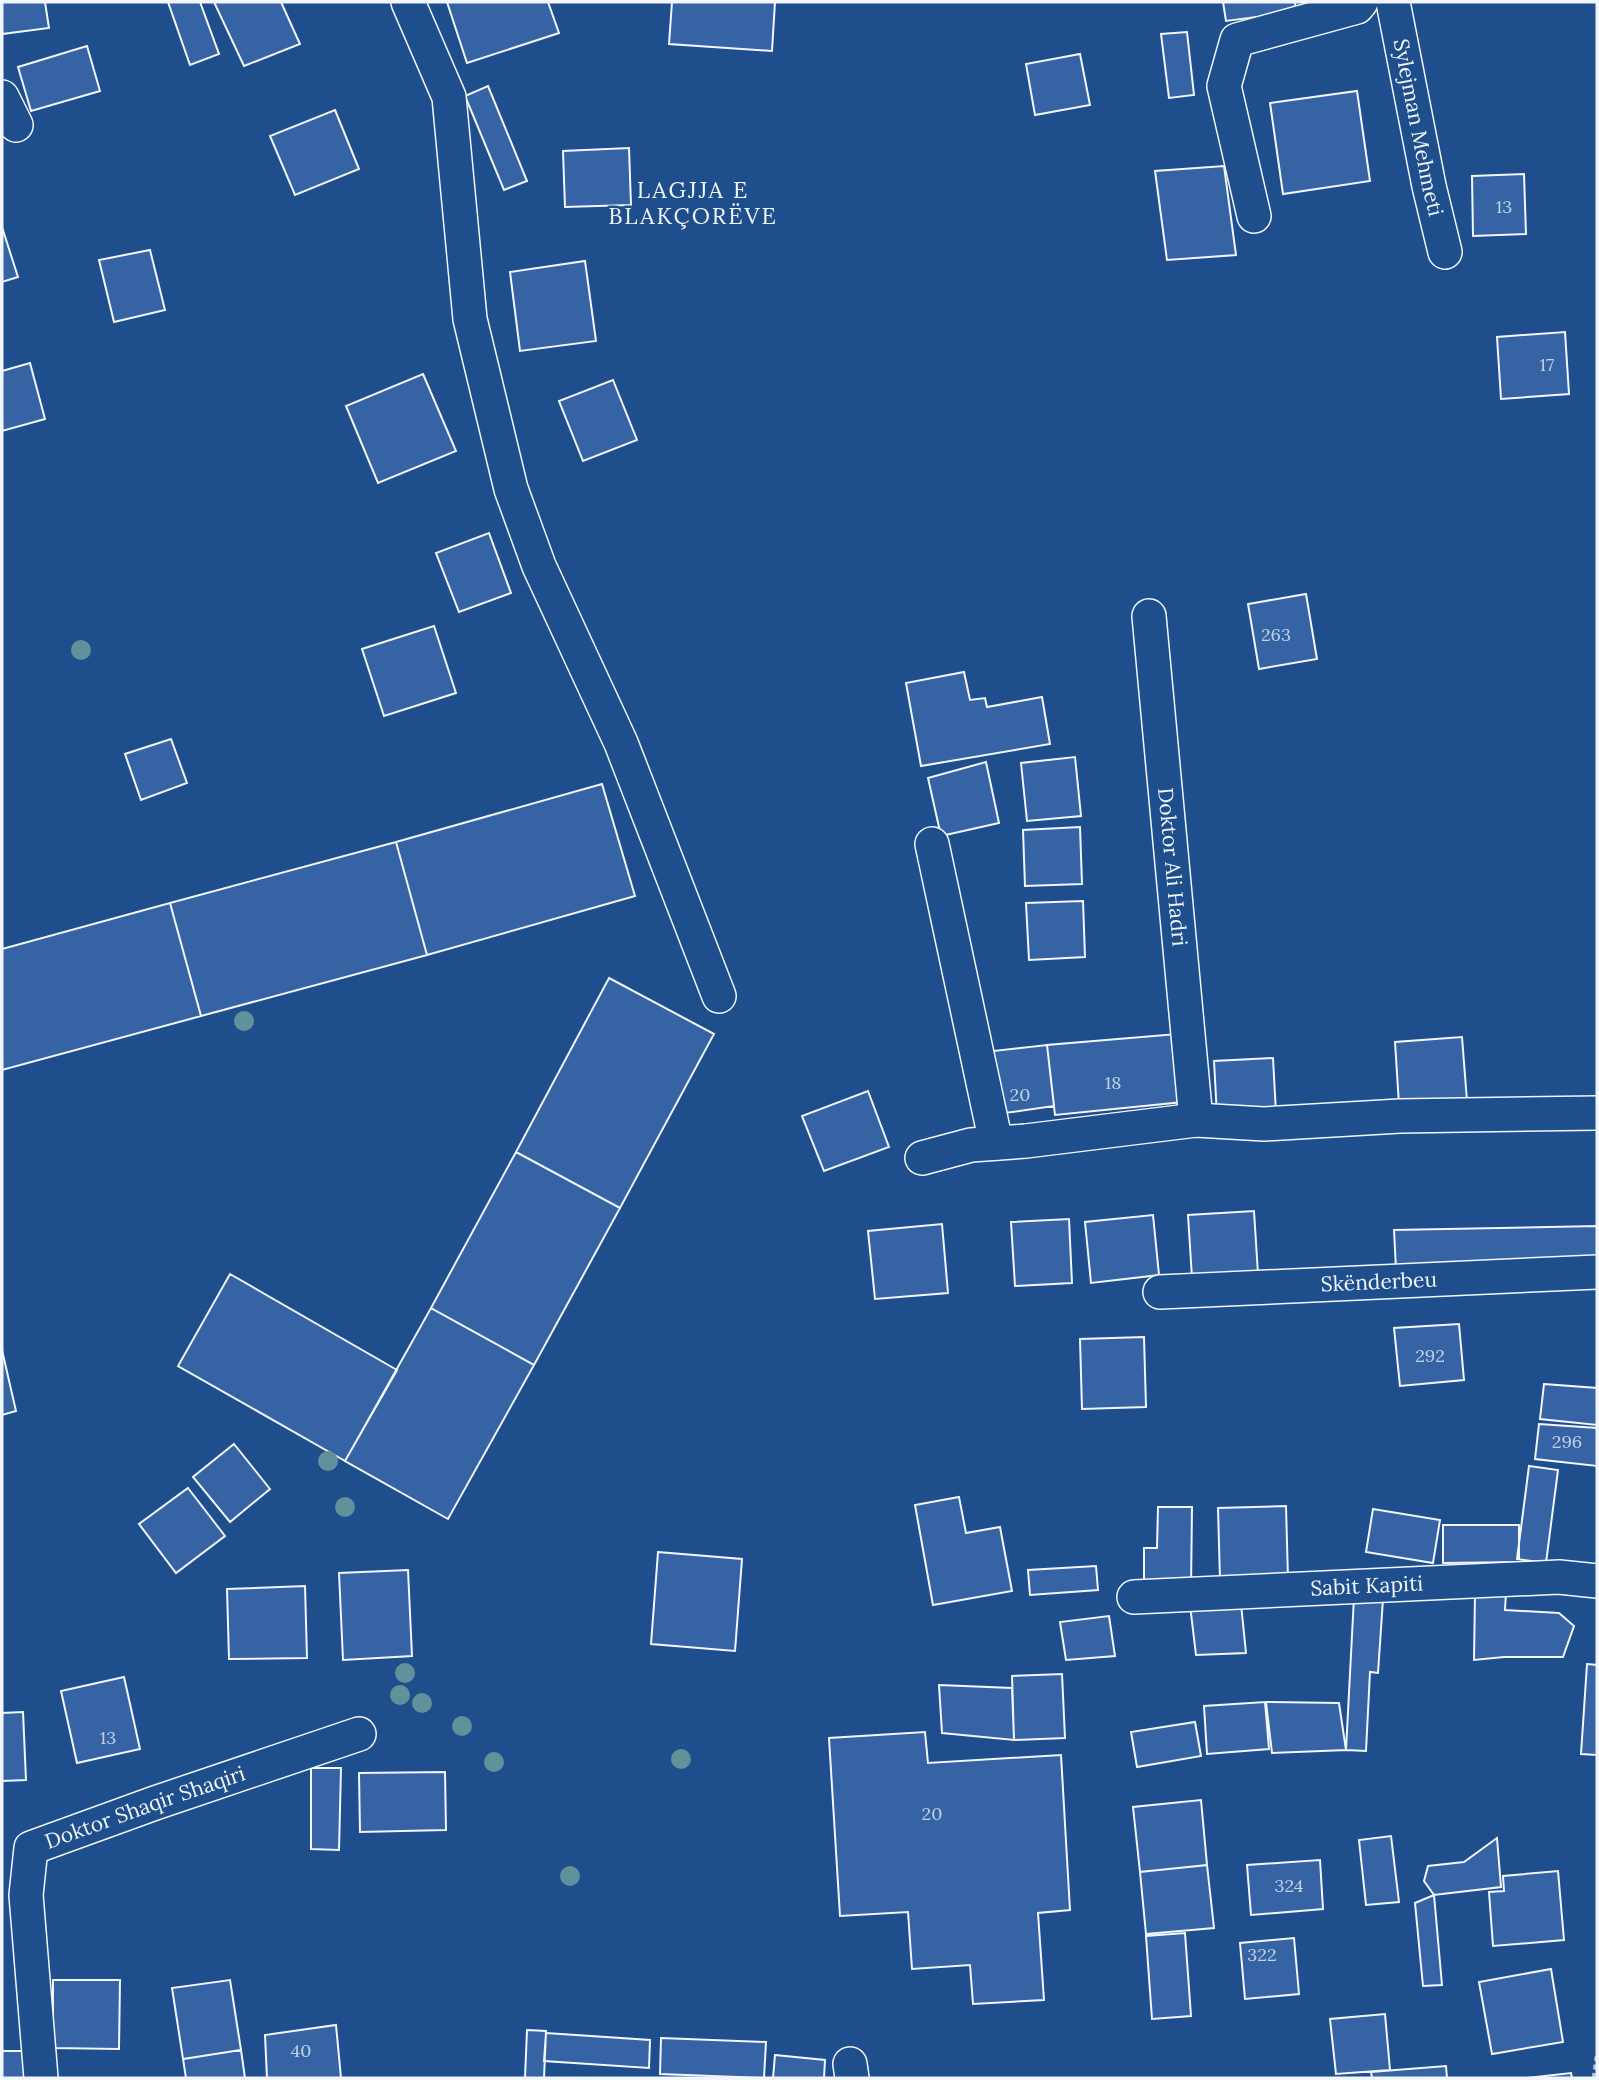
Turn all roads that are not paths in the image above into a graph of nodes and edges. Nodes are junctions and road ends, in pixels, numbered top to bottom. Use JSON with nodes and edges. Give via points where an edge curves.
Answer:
{"nodes":[{"id":1,"x":408,"y":2,"type":"edge"},
{"id":2,"x":1362,"y":2,"type":"edge"},
{"id":3,"x":1393,"y":2,"type":"edge"},
{"id":4,"x":1254,"y":216,"type":"dead end"},
{"id":5,"x":1445,"y":252,"type":"dead end"},
{"id":6,"x":1149,"y":616,"type":"dead end"},
{"id":7,"x":932,"y":844,"type":"dead end"},
{"id":8,"x":719,"y":996,"type":"dead end"},
{"id":9,"x":1597,"y":1113,"type":"edge"},
{"id":10,"x":1196,"y":1120,"type":"junction"},
{"id":11,"x":996,"y":1143,"type":"junction"},
{"id":12,"x":922,"y":1158,"type":"dead end"},
{"id":13,"x":1597,"y":1272,"type":"edge"},
{"id":14,"x":1160,"y":1292,"type":"dead end"},
{"id":15,"x":1597,"y":1581,"type":"edge"},
{"id":16,"x":1134,"y":1597,"type":"dead end"},
{"id":17,"x":359,"y":1734,"type":"dead end"},
{"id":18,"x":41,"y":2078,"type":"edge"}],
"edges":[{"from":1,"to":8,"type":"street","via":[[449,97],[470,319],[511,489],[539,566],[621,743]]},
{"from":2,"to":4,"type":"street","via":[[1237,40],[1224,86]]},
{"from":3,"to":5,"type":"street","name":"Sylejman Mehmeti"},
{"from":6,"to":10,"type":"street","name":"Doktor Ali Hadri"},
{"from":7,"to":11,"type":"street"},
{"from":9,"to":10,"type":"street","via":[[1400,1116],[1264,1124]]},
{"from":10,"to":11,"type":"street"},
{"from":11,"to":12,"type":"street"},
{"from":13,"to":14,"type":"street","name":"Skënderbeu"},
{"from":15,"to":16,"type":"street","name":"Sabit Kapiti","via":[[1559,1577]]},
{"from":17,"to":18,"type":"street","name":"Doktor Shaqir Shaqiri","via":[[31,1848],[26,1895]]}]}
